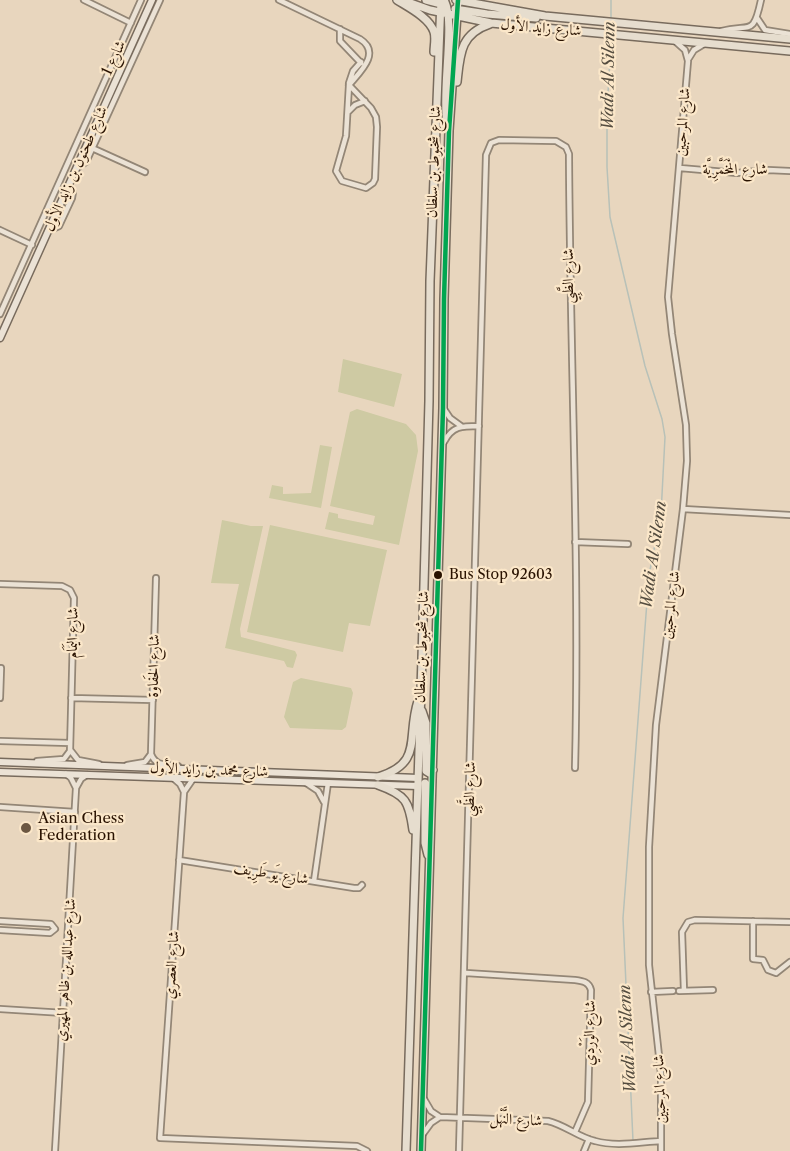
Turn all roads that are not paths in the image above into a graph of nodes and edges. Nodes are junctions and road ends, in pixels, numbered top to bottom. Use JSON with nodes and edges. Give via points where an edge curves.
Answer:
{"nodes":[{"id":1,"x":84,"y":0,"type":"edge"},
{"id":2,"x":141,"y":0,"type":"edge"},
{"id":3,"x":152,"y":0,"type":"edge"},
{"id":4,"x":160,"y":0,"type":"edge"},
{"id":5,"x":279,"y":0,"type":"edge"},
{"id":6,"x":397,"y":0,"type":"edge"},
{"id":7,"x":402,"y":0,"type":"edge"},
{"id":8,"x":426,"y":0,"type":"edge"},
{"id":9,"x":487,"y":0,"type":"edge"},
{"id":10,"x":761,"y":0,"type":"edge"},
{"id":11,"x":450,"y":6,"type":"edge"},
{"id":12,"x":504,"y":10,"type":"junction"},
{"id":13,"x":545,"y":16,"type":"junction"},
{"id":14,"x":757,"y":18,"type":"junction"},
{"id":15,"x":131,"y":23,"type":"junction"},
{"id":16,"x":491,"y":23,"type":"junction"},
{"id":17,"x":340,"y":29,"type":"junction"},
{"id":18,"x":719,"y":32,"type":"junction"},
{"id":19,"x":790,"y":37,"type":"edge"},
{"id":20,"x":674,"y":40,"type":"junction"},
{"id":21,"x":707,"y":43,"type":"junction"},
{"id":22,"x":790,"y":51,"type":"edge"},
{"id":23,"x":369,"y":58,"type":"junction"},
{"id":24,"x":688,"y":61,"type":"junction"},
{"id":25,"x":361,"y":63,"type":"junction"},
{"id":26,"x":437,"y":72,"type":"junction"},
{"id":27,"x":349,"y":85,"type":"junction"},
{"id":28,"x":365,"y":101,"type":"junction"},
{"id":29,"x":348,"y":112,"type":"junction"},
{"id":30,"x":449,"y":131,"type":"junction"},
{"id":31,"x":92,"y":148,"type":"junction"},
{"id":32,"x":77,"y":168,"type":"junction"},
{"id":33,"x":680,"y":168,"type":"junction"},
{"id":34,"x":790,"y":171,"type":"edge"},
{"id":35,"x":145,"y":172,"type":"dead end"},
{"id":36,"x":0,"y":230,"type":"edge"},
{"id":37,"x":32,"y":244,"type":"junction"},
{"id":38,"x":0,"y":314,"type":"edge"},
{"id":39,"x":0,"y":338,"type":"edge"},
{"id":40,"x":443,"y":408,"type":"junction"},
{"id":41,"x":460,"y":426,"type":"junction"},
{"id":42,"x":479,"y":426,"type":"junction"},
{"id":43,"x":442,"y":445,"type":"junction"},
{"id":44,"x":682,"y":510,"type":"junction"},
{"id":45,"x":790,"y":515,"type":"edge"},
{"id":46,"x":575,"y":542,"type":"junction"},
{"id":47,"x":628,"y":544,"type":"dead end"},
{"id":48,"x":156,"y":578,"type":"dead end"},
{"id":49,"x":0,"y":584,"type":"edge"},
{"id":50,"x":1,"y":668,"type":"edge"},
{"id":51,"x":421,"y":693,"type":"junction"},
{"id":52,"x":0,"y":698,"type":"edge"},
{"id":53,"x":71,"y":698,"type":"junction"},
{"id":54,"x":153,"y":700,"type":"junction"},
{"id":55,"x":420,"y":709,"type":"junction"},
{"id":56,"x":0,"y":741,"type":"edge"},
{"id":57,"x":70,"y":746,"type":"junction"},
{"id":58,"x":151,"y":754,"type":"junction"},
{"id":59,"x":0,"y":762,"type":"edge"},
{"id":60,"x":33,"y":763,"type":"junction"},
{"id":61,"x":104,"y":767,"type":"junction"},
{"id":62,"x":121,"y":767,"type":"junction"},
{"id":63,"x":575,"y":768,"type":"dead end"},
{"id":64,"x":187,"y":770,"type":"junction"},
{"id":65,"x":0,"y":772,"type":"edge"},
{"id":66,"x":433,"y":773,"type":"junction"},
{"id":67,"x":65,"y":774,"type":"junction"},
{"id":68,"x":87,"y":775,"type":"junction"},
{"id":69,"x":364,"y":776,"type":"junction"},
{"id":70,"x":174,"y":778,"type":"junction"},
{"id":71,"x":193,"y":778,"type":"junction"},
{"id":72,"x":378,"y":781,"type":"junction"},
{"id":73,"x":417,"y":782,"type":"junction"},
{"id":74,"x":306,"y":783,"type":"junction"},
{"id":75,"x":327,"y":783,"type":"junction"},
{"id":76,"x":76,"y":788,"type":"junction"},
{"id":77,"x":184,"y":792,"type":"junction"},
{"id":78,"x":325,"y":804,"type":"junction"},
{"id":79,"x":0,"y":807,"type":"edge"},
{"id":80,"x":75,"y":812,"type":"junction"},
{"id":81,"x":416,"y":854,"type":"junction"},
{"id":82,"x":179,"y":860,"type":"junction"},
{"id":83,"x":430,"y":861,"type":"junction"},
{"id":84,"x":314,"y":881,"type":"junction"},
{"id":85,"x":362,"y":885,"type":"dead end"},
{"id":86,"x":0,"y":921,"type":"edge"},
{"id":87,"x":753,"y":921,"type":"junction"},
{"id":88,"x":790,"y":922,"type":"edge"},
{"id":89,"x":55,"y":929,"type":"junction"},
{"id":90,"x":69,"y":929,"type":"junction"},
{"id":91,"x":0,"y":930,"type":"edge"},
{"id":92,"x":790,"y":962,"type":"edge"},
{"id":93,"x":466,"y":973,"type":"junction"},
{"id":94,"x":713,"y":990,"type":"dead end"},
{"id":95,"x":679,"y":991,"type":"junction"},
{"id":96,"x":651,"y":992,"type":"junction"},
{"id":97,"x":0,"y":1009,"type":"edge"},
{"id":98,"x":63,"y":1013,"type":"junction"},
{"id":99,"x":423,"y":1096,"type":"junction"},
{"id":100,"x":440,"y":1117,"type":"junction"},
{"id":101,"x":461,"y":1118,"type":"junction"},
{"id":102,"x":575,"y":1132,"type":"junction"},
{"id":103,"x":422,"y":1136,"type":"junction"},
{"id":104,"x":589,"y":1139,"type":"junction"},
{"id":105,"x":661,"y":1141,"type":"junction"},
{"id":106,"x":55,"y":1151,"type":"edge"},
{"id":107,"x":367,"y":1151,"type":"edge"},
{"id":108,"x":406,"y":1151,"type":"edge"},
{"id":109,"x":421,"y":1151,"type":"edge"},
{"id":110,"x":459,"y":1151,"type":"edge"},
{"id":111,"x":584,"y":1151,"type":"edge"},
{"id":112,"x":661,"y":1151,"type":"edge"}],
"edges":[{"from":1,"to":15,"type":"street"},
{"from":2,"to":15,"type":"street","name":"شارع 1"},
{"from":3,"to":32,"type":"main road","name":"شارع طحنون بن زايد الأول"},
{"from":4,"to":31,"type":"street"},
{"from":5,"to":17,"type":"street"},
{"from":6,"to":26,"type":"main road","via":[[434,32]]},
{"from":7,"to":11,"type":"main road","name":"شارع زايد الأول"},
{"from":8,"to":11,"type":"main road"},
{"from":9,"to":12,"type":"main road"},
{"from":10,"to":14,"type":"street"},
{"from":11,"to":12,"type":"main road","name":"شارع زايد الأول"},
{"from":11,"to":13,"type":"main road","via":[[526,18]]},
{"from":11,"to":16,"type":"main road","name":"شارع زايد الأول"},
{"from":11,"to":26,"type":"main road","name":"شارع شخبوط بن سلطان"},
{"from":11,"to":30,"type":"main road","name":"شارع شخبوط بن سلطان"},
{"from":12,"to":13,"type":"main road","name":"شارع زايد الأول"},
{"from":13,"to":18,"type":"main road","name":"شارع زايد الأول"},
{"from":14,"to":18,"type":"street","via":[[749,28]]},
{"from":14,"to":19,"type":"street","via":[[765,30]]},
{"from":15,"to":37,"type":"street","name":"شارع 1"},
{"from":16,"to":20,"type":"main road","name":"شارع زايد الأول"},
{"from":16,"to":30,"type":"main road","via":[[475,31],[461,48]]},
{"from":17,"to":23,"type":"street","via":[[364,41]]},
{"from":17,"to":25,"type":"street","via":[[340,40]]},
{"from":18,"to":19,"type":"main road","name":"شارع زايد الأول"},
{"from":20,"to":21,"type":"main road","name":"شارع زايد الأول"},
{"from":20,"to":24,"type":"street","via":[[683,47]]},
{"from":21,"to":22,"type":"main road","name":"شارع زايد الأول"},
{"from":21,"to":24,"type":"street","via":[[694,50]]},
{"from":23,"to":25,"type":"street"},
{"from":23,"to":27,"type":"street"},
{"from":24,"to":33,"type":"street","name":"شارع المرحبين"},
{"from":25,"to":27,"type":"street","via":[[353,71]]},
{"from":26,"to":51,"type":"main road","name":"شارع شخبوط بن سلطان"},
{"from":27,"to":28,"type":"street"},
{"from":27,"to":29,"type":"street"},
{"from":28,"to":29,"type":"street"},
{"from":28,"to":29,"type":"street","via":[[374,112],[378,127],[375,179],[366,188],[346,183],[337,175]]},
{"from":30,"to":40,"type":"main road","name":"شارع شخبوط بن سلطان"},
{"from":31,"to":32,"type":"street","via":[[85,164]]},
{"from":31,"to":35,"type":"street"},
{"from":32,"to":39,"type":"main road","name":"شارع طحنون بن زايد الأول"},
{"from":33,"to":34,"type":"street","name":"شارع المْخَمَّرِيَّة","via":[[737,173]]},
{"from":33,"to":44,"type":"street","name":"شارع المرحبين","via":[[668,305],[686,424]]},
{"from":36,"to":37,"type":"street"},
{"from":37,"to":38,"type":"street","name":"شارع 1"},
{"from":40,"to":41,"type":"street"},
{"from":40,"to":43,"type":"main road","name":"شارع شخبوط بن سلطان"},
{"from":41,"to":42,"type":"street"},
{"from":41,"to":43,"type":"street","via":[[449,433]]},
{"from":42,"to":46,"type":"street","name":"شارع الظَّبِي","via":[[486,150],[498,140],[560,142],[569,154]]},
{"from":42,"to":93,"type":"street","name":"شارع الظَّبِي"},
{"from":43,"to":66,"type":"main road","name":"شارع شخبوط بن سلطان"},
{"from":44,"to":45,"type":"street"},
{"from":44,"to":96,"type":"street","name":"شارع المرحبين","via":[[654,749],[649,857]]},
{"from":46,"to":47,"type":"street"},
{"from":46,"to":63,"type":"street","name":"شارع الظَّبِي"},
{"from":48,"to":54,"type":"street","name":"شارع الحَفاوة"},
{"from":49,"to":53,"type":"street","name":"شارع اليَمَام","via":[[62,586],[72,594]]},
{"from":50,"to":52,"type":"street"},
{"from":51,"to":55,"type":"main road","name":"شارع شخبوط بن سلطان"},
{"from":51,"to":72,"type":"main road","via":[[406,761]]},
{"from":53,"to":54,"type":"street"},
{"from":53,"to":57,"type":"street","name":"شارع اليَمَام"},
{"from":54,"to":58,"type":"street","name":"شارع الحَفاوة"},
{"from":55,"to":66,"type":"main road","via":[[426,723],[426,771]]},
{"from":55,"to":73,"type":"main road","name":"شارع شخبوط بن سلطان"},
{"from":56,"to":57,"type":"street"},
{"from":57,"to":60,"type":"street","via":[[64,759]]},
{"from":57,"to":61,"type":"street","via":[[78,760]]},
{"from":58,"to":62,"type":"street","via":[[145,762]]},
{"from":58,"to":64,"type":"street","via":[[160,765]]},
{"from":59,"to":60,"type":"main road","name":"شارع محمد بن زايد الأول"},
{"from":60,"to":61,"type":"main road","name":"شارع محمد بن زايد الأول"},
{"from":61,"to":62,"type":"main road","name":"شارع محمد بن زايد الأول"},
{"from":62,"to":64,"type":"main road","name":"شارع محمد بن زايد الأول"},
{"from":64,"to":69,"type":"main road","name":"شارع محمد بن زايد الأول"},
{"from":65,"to":67,"type":"main road","name":"شارع محمد بن زايد الأول"},
{"from":66,"to":73,"type":"main road"},
{"from":66,"to":83,"type":"main road","name":"شارع شخبوط بن سلطان"},
{"from":67,"to":68,"type":"main road","name":"شارع محمد بن زايد الأول"},
{"from":67,"to":76,"type":"street"},
{"from":68,"to":70,"type":"main road","name":"شارع محمد بن زايد الأول"},
{"from":68,"to":76,"type":"street"},
{"from":69,"to":72,"type":"main road","name":"شارع محمد بن زايد الأول"},
{"from":69,"to":75,"type":"main road","via":[[330,778]]},
{"from":70,"to":71,"type":"main road","name":"شارع محمد بن زايد الأول"},
{"from":70,"to":77,"type":"street"},
{"from":71,"to":74,"type":"main road","name":"شارع محمد بن زايد الأول"},
{"from":71,"to":77,"type":"street","name":"شارع العصري"},
{"from":72,"to":73,"type":"main road","name":"شارع محمد بن زايد الأول"},
{"from":72,"to":75,"type":"main road","name":"شارع محمد بن زايد الأول"},
{"from":72,"to":81,"type":"main road","via":[[409,806]]},
{"from":73,"to":81,"type":"main road","name":"شارع شخبوط بن سلطان"},
{"from":73,"to":83,"type":"main road"},
{"from":74,"to":75,"type":"main road","name":"شارع محمد بن زايد الأول"},
{"from":74,"to":78,"type":"street","via":[[318,791]]},
{"from":75,"to":78,"type":"street"},
{"from":76,"to":80,"type":"street","name":"شارع عبدالله بن ظاهر المهيري"},
{"from":77,"to":82,"type":"street","name":"شارع العصري"},
{"from":78,"to":84,"type":"street"},
{"from":79,"to":80,"type":"street"},
{"from":80,"to":90,"type":"street","name":"شارع عبدالله بن ظاهر المهيري"},
{"from":81,"to":108,"type":"main road","name":"شارع شخبوط بن سلطان"},
{"from":82,"to":84,"type":"street","name":"شارع يَو طَرِيف"},
{"from":82,"to":107,"type":"street","name":"شارع العصري","via":[[160,1138],[357,1146]]},
{"from":83,"to":99,"type":"main road","name":"شارع شخبوط بن سلطان"},
{"from":84,"to":85,"type":"street","name":"شارع يَو طَرِيف","via":[[357,888]]},
{"from":86,"to":89,"type":"street","via":[[51,924]]},
{"from":87,"to":88,"type":"street"},
{"from":87,"to":92,"type":"street","via":[[753,959],[763,960],[774,973]]},
{"from":87,"to":95,"type":"street","via":[[695,920],[686,924],[682,932]]},
{"from":89,"to":90,"type":"street"},
{"from":89,"to":91,"type":"street","via":[[50,933]]},
{"from":90,"to":98,"type":"street","name":"شارع عبدالله بن ظاهر المهيري"},
{"from":93,"to":101,"type":"street","name":"شارع الظَّبِي"},
{"from":93,"to":102,"type":"street","name":"شارع الوَرْدِي","via":[[575,980],[589,985],[588,1102]]},
{"from":94,"to":95,"type":"street"},
{"from":95,"to":96,"type":"street"},
{"from":96,"to":105,"type":"street","name":"شارع المرحبين","via":[[661,1074]]},
{"from":97,"to":98,"type":"street"},
{"from":98,"to":106,"type":"street","name":"شارع عبدالله بن ظاهر المهيري"},
{"from":99,"to":100,"type":"street","via":[[431,1111]]},
{"from":99,"to":103,"type":"main road","name":"شارع شخبوط بن سلطان"},
{"from":100,"to":101,"type":"street","name":"شارع النَّهْل"},
{"from":100,"to":103,"type":"street","via":[[427,1126]]},
{"from":101,"to":102,"type":"street","name":"شارع النَّهْل","via":[[542,1121]]},
{"from":101,"to":110,"type":"street","name":"شارع الظَّبِي"},
{"from":102,"to":104,"type":"street","name":"شارع النَّهْل"},
{"from":103,"to":109,"type":"main road","name":"شارع شخبوط بن سلطان"},
{"from":104,"to":105,"type":"street","name":"شارع النَّهْل","via":[[613,1144]]},
{"from":104,"to":111,"type":"street"},
{"from":105,"to":112,"type":"street","name":"شارع المرحبين"}]}
